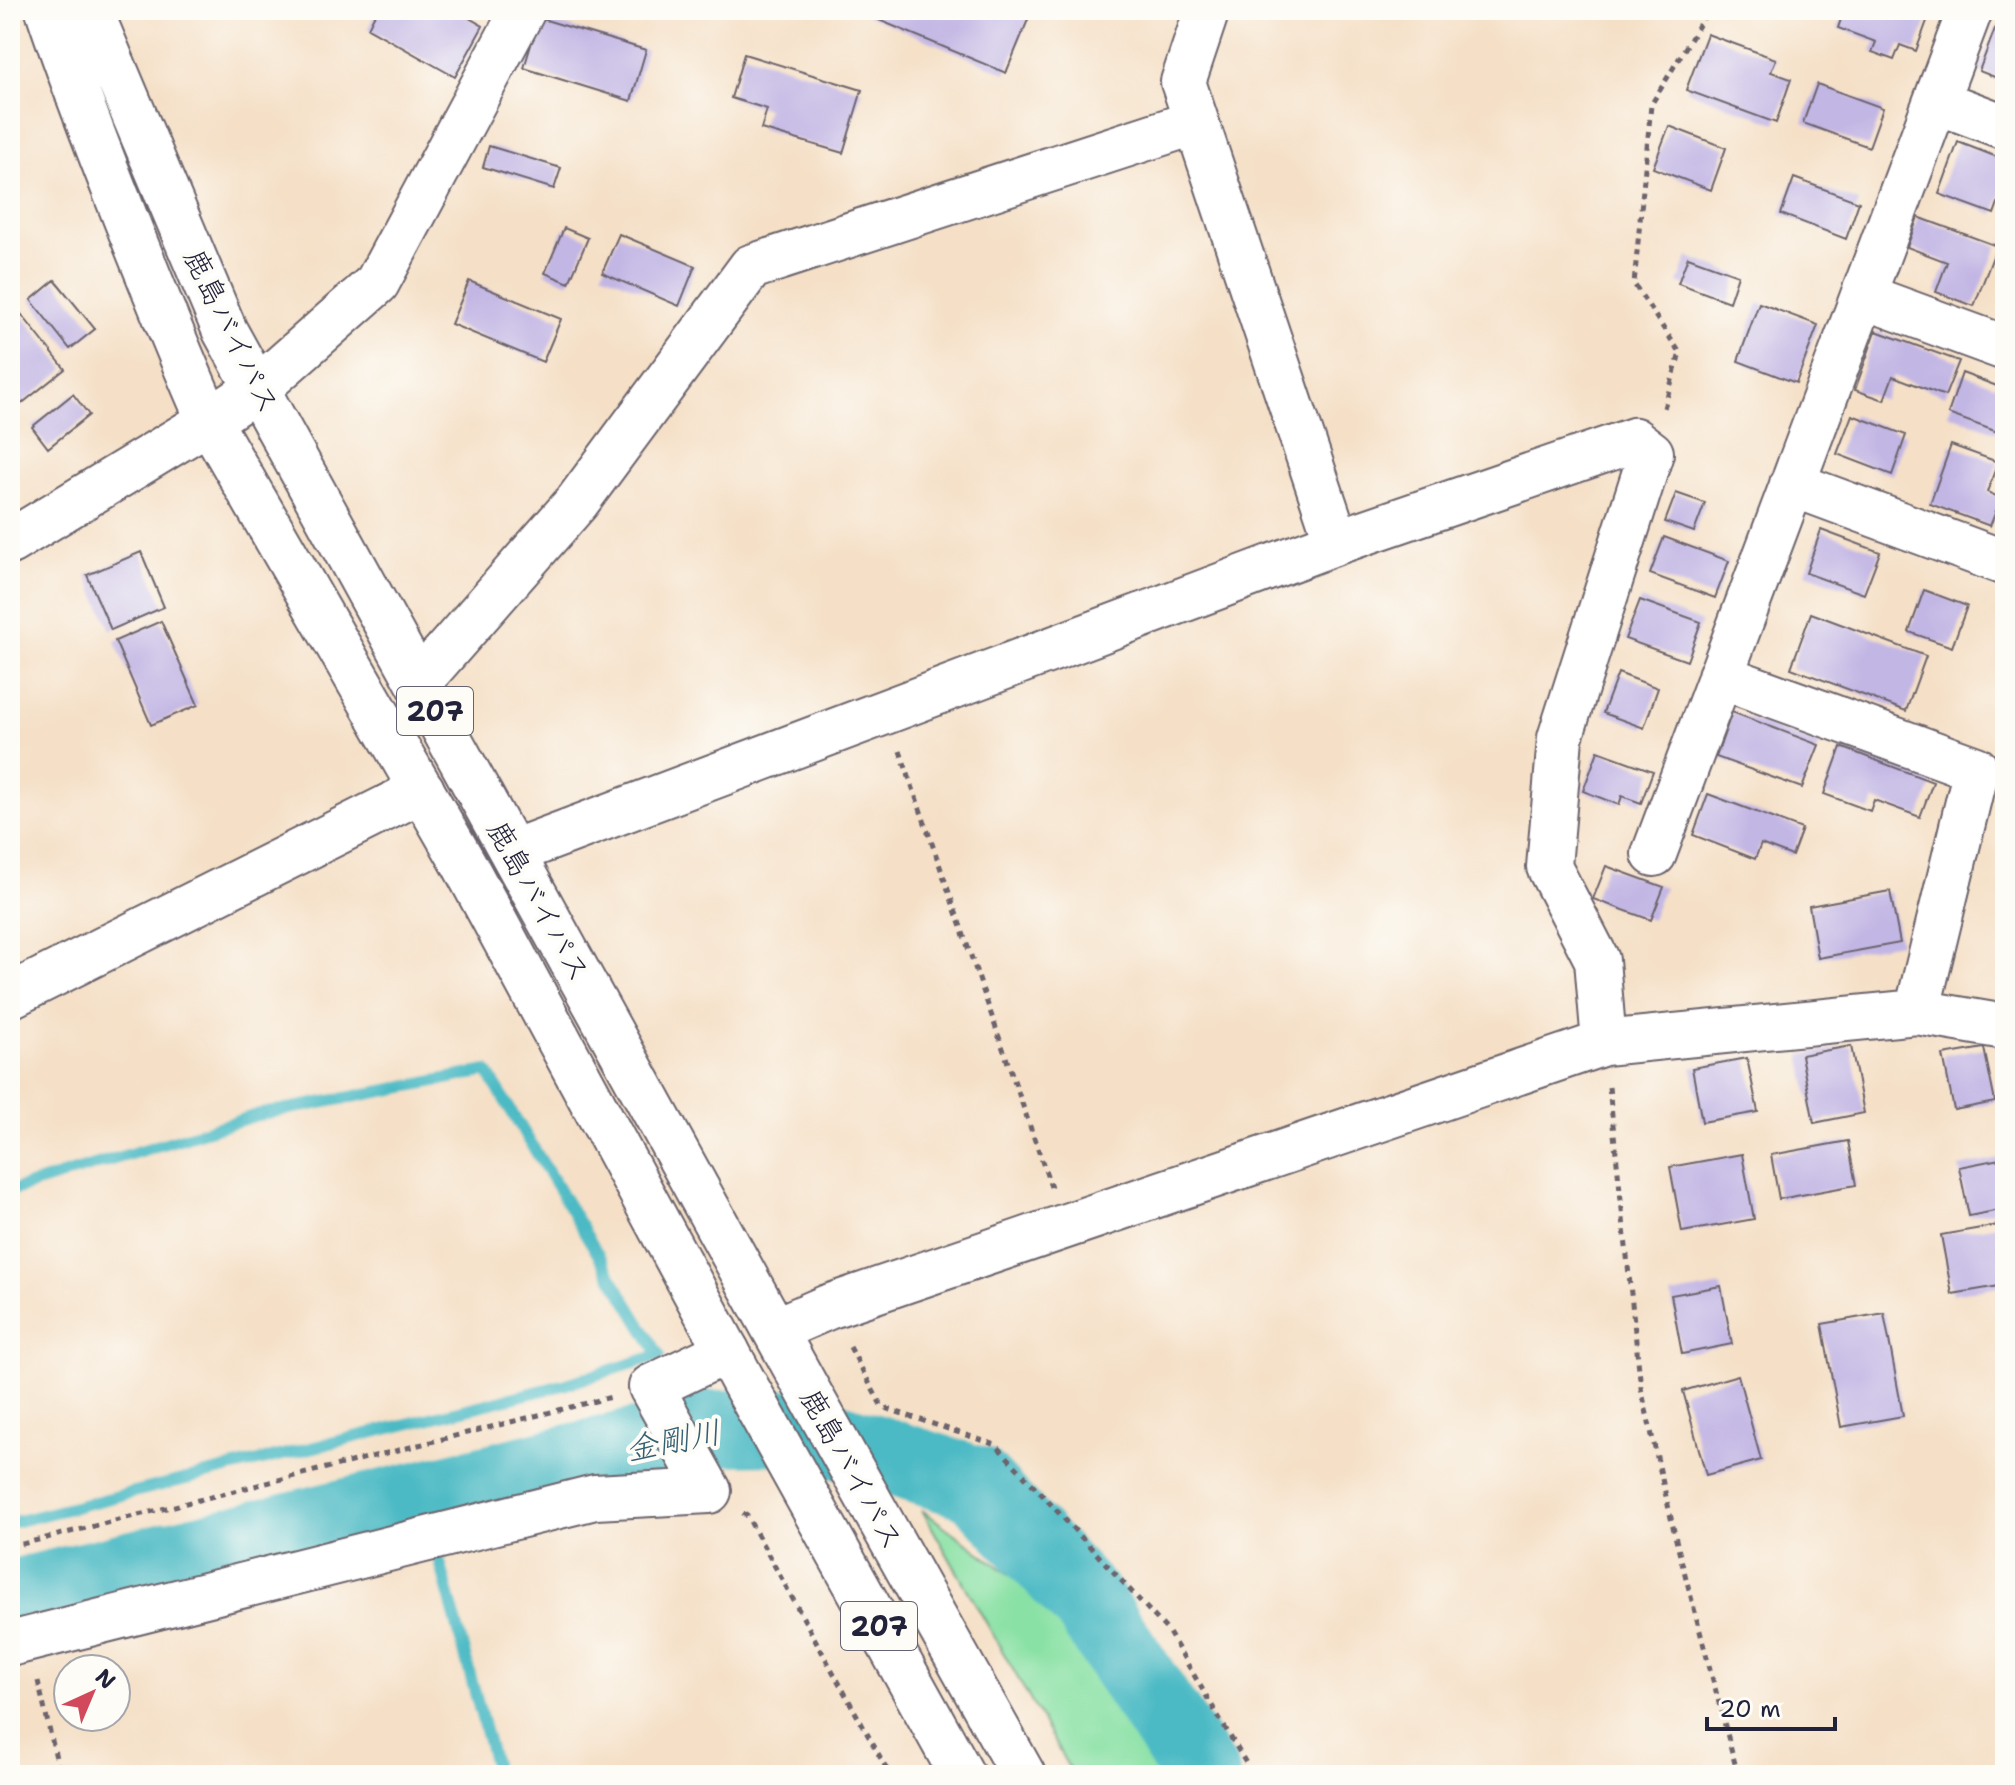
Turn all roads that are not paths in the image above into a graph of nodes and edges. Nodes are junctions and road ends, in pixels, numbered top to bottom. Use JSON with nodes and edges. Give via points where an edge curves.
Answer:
{"nodes":[{"id":1,"x":48,"y":10,"type":"edge"},
{"id":2,"x":90,"y":10,"type":"edge"},
{"id":3,"x":523,"y":10,"type":"edge"},
{"id":4,"x":1207,"y":10,"type":"edge"},
{"id":5,"x":1970,"y":10,"type":"edge"},
{"id":6,"x":1936,"y":101,"type":"junction"},
{"id":7,"x":1196,"y":122,"type":"junction"},
{"id":8,"x":2005,"y":127,"type":"edge"},
{"id":9,"x":1863,"y":296,"type":"junction"},
{"id":10,"x":2005,"y":348,"type":"edge"},
{"id":11,"x":258,"y":388,"type":"junction"},
{"id":12,"x":209,"y":421,"type":"junction"},
{"id":13,"x":1792,"y":484,"type":"junction"},
{"id":14,"x":10,"y":542,"type":"edge"},
{"id":15,"x":1337,"y":542,"type":"junction"},
{"id":16,"x":2005,"y":563,"type":"edge"},
{"id":17,"x":1720,"y":676,"type":"junction"},
{"id":18,"x":419,"y":682,"type":"junction"},
{"id":19,"x":422,"y":790,"type":"junction"},
{"id":20,"x":513,"y":852,"type":"junction"},
{"id":21,"x":1654,"y":854,"type":"dead end"},
{"id":22,"x":10,"y":996,"type":"edge"},
{"id":23,"x":1917,"y":1012,"type":"junction"},
{"id":24,"x":2005,"y":1027,"type":"edge"},
{"id":25,"x":1604,"y":1043,"type":"junction"},
{"id":26,"x":775,"y":1330,"type":"junction"},
{"id":27,"x":735,"y":1366,"type":"junction"},
{"id":28,"x":19,"y":1642,"type":"edge"},
{"id":29,"x":962,"y":1775,"type":"edge"},
{"id":30,"x":1023,"y":1775,"type":"edge"}],
"edges":[{"from":1,"to":12,"type":"main road","name":"鹿島バイパス","number":"207"},
{"from":2,"to":11,"type":"main road","name":"鹿島バイパス","number":"207","via":[[225,331]]},
{"from":3,"to":11,"type":"main road","via":[[377,283]]},
{"from":4,"to":7,"type":"main road","via":[[1183,82]]},
{"from":5,"to":6,"type":"main road"},
{"from":6,"to":8,"type":"main road"},
{"from":6,"to":9,"type":"main road"},
{"from":7,"to":15,"type":"main road"},
{"from":7,"to":18,"type":"main road","via":[[751,267],[577,502]]},
{"from":9,"to":10,"type":"main road"},
{"from":9,"to":13,"type":"main road"},
{"from":11,"to":12,"type":"main road"},
{"from":11,"to":18,"type":"main road","name":"鹿島バイパス","number":"207"},
{"from":12,"to":14,"type":"main road"},
{"from":12,"to":19,"type":"main road","name":"鹿島バイパス","number":"207"},
{"from":13,"to":16,"type":"main road"},
{"from":13,"to":17,"type":"main road"},
{"from":15,"to":20,"type":"main road"},
{"from":15,"to":25,"type":"main road","via":[[1634,440],[1651,453],[1560,738],[1549,867],[1597,960]]},
{"from":17,"to":21,"type":"main road"},
{"from":17,"to":23,"type":"main road","via":[[1976,769]]},
{"from":18,"to":20,"type":"main road","name":"鹿島バイパス","number":"207"},
{"from":19,"to":22,"type":"main road"},
{"from":19,"to":27,"type":"main road","name":"鹿島バイパス","number":"207"},
{"from":20,"to":26,"type":"main road","name":"鹿島バイパス","number":"207"},
{"from":23,"to":24,"type":"main road"},
{"from":23,"to":25,"type":"main road"},
{"from":25,"to":26,"type":"main road","via":[[828,1307]]},
{"from":26,"to":30,"type":"main road","name":"鹿島バイパス","number":"207"},
{"from":27,"to":28,"type":"main road","via":[[651,1387],[709,1491],[595,1497]]},
{"from":27,"to":29,"type":"main road","name":"鹿島バイパス","number":"207"}]}
